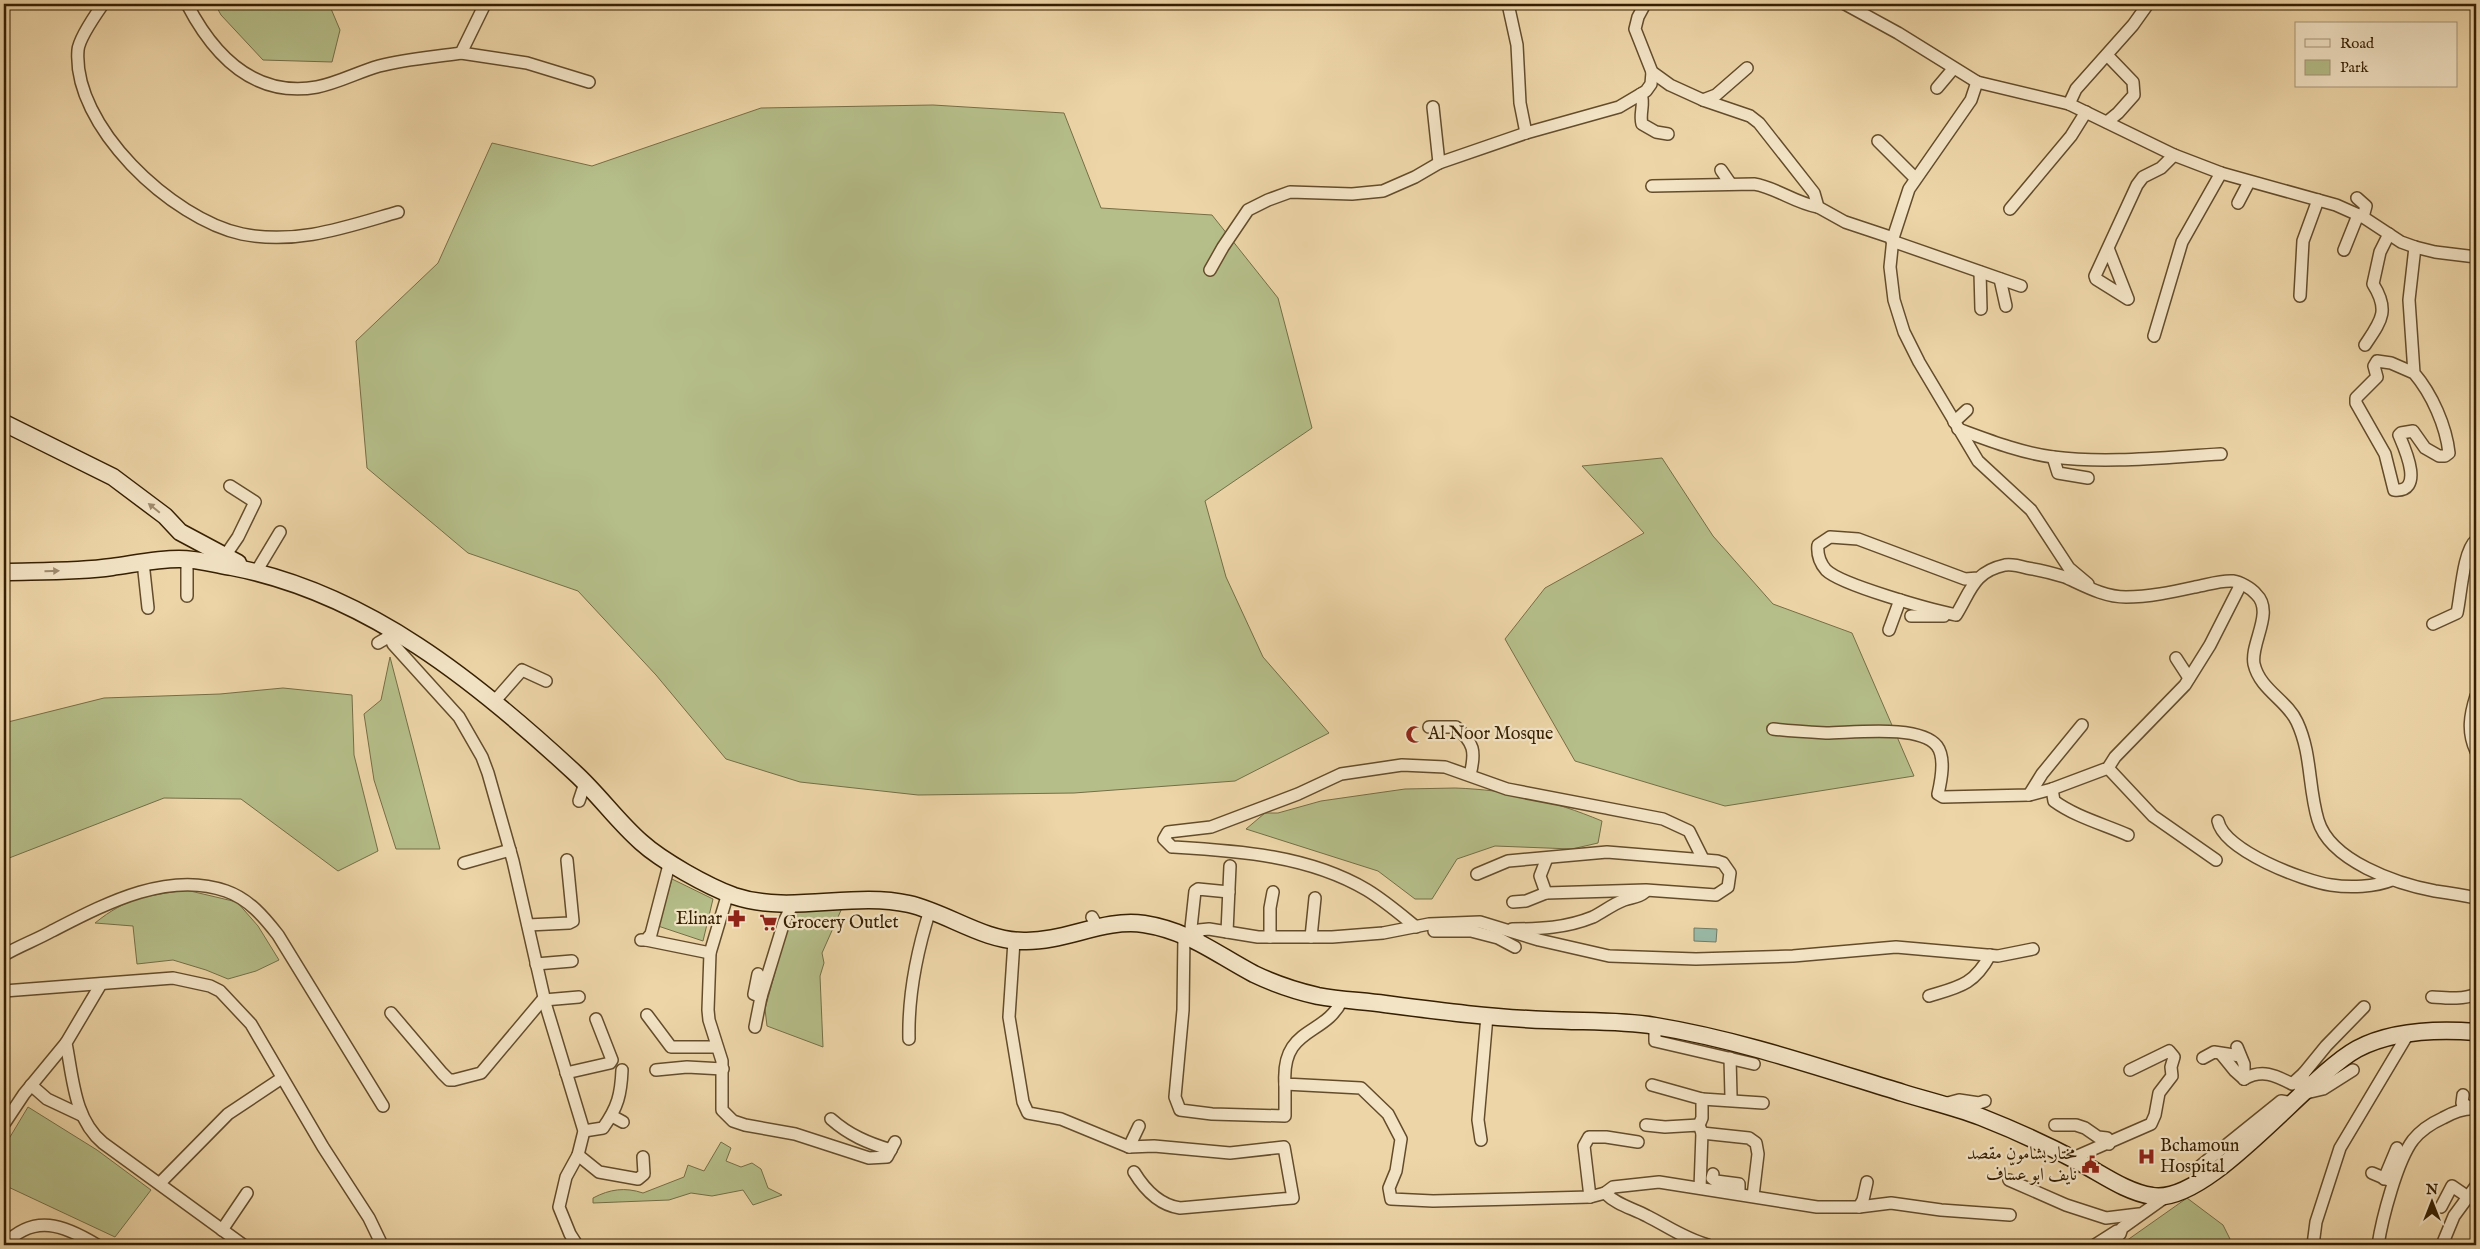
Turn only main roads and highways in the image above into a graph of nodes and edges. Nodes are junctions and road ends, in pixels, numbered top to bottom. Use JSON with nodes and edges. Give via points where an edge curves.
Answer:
{"nodes":[{"id":1,"x":4,"y":423,"type":"edge"},
{"id":2,"x":180,"y":532,"type":"junction"},
{"id":3,"x":183,"y":559,"type":"junction"},
{"id":4,"x":4,"y":572,"type":"edge"},
{"id":5,"x":255,"y":572,"type":"junction"},
{"id":6,"x":2476,"y":1032,"type":"edge"}],
"edges":[{"from":2,"to":1,"type":"main road","one_way":true,"via":[[113,477]]},
{"from":2,"to":3,"type":"main road"},
{"from":2,"to":5,"type":"main road"},
{"from":4,"to":3,"type":"main road","one_way":true,"via":[[110,567]]},
{"from":3,"to":5,"type":"main road"},
{"from":5,"to":6,"type":"main road","via":[[330,597],[434,656],[585,783],[639,841],[728,893],[757,902],[892,901],[930,910],[1014,941],[1048,940],[1095,922],[1147,924],[1190,937],[1258,976],[1287,988],[1342,1000],[1487,1016],[1655,1026],[1784,1057],[1976,1115],[2073,1158],[2145,1195],[2164,1198],[2195,1184],[2227,1162],[2350,1053],[2376,1041],[2408,1034],[2457,1030]]}]}
